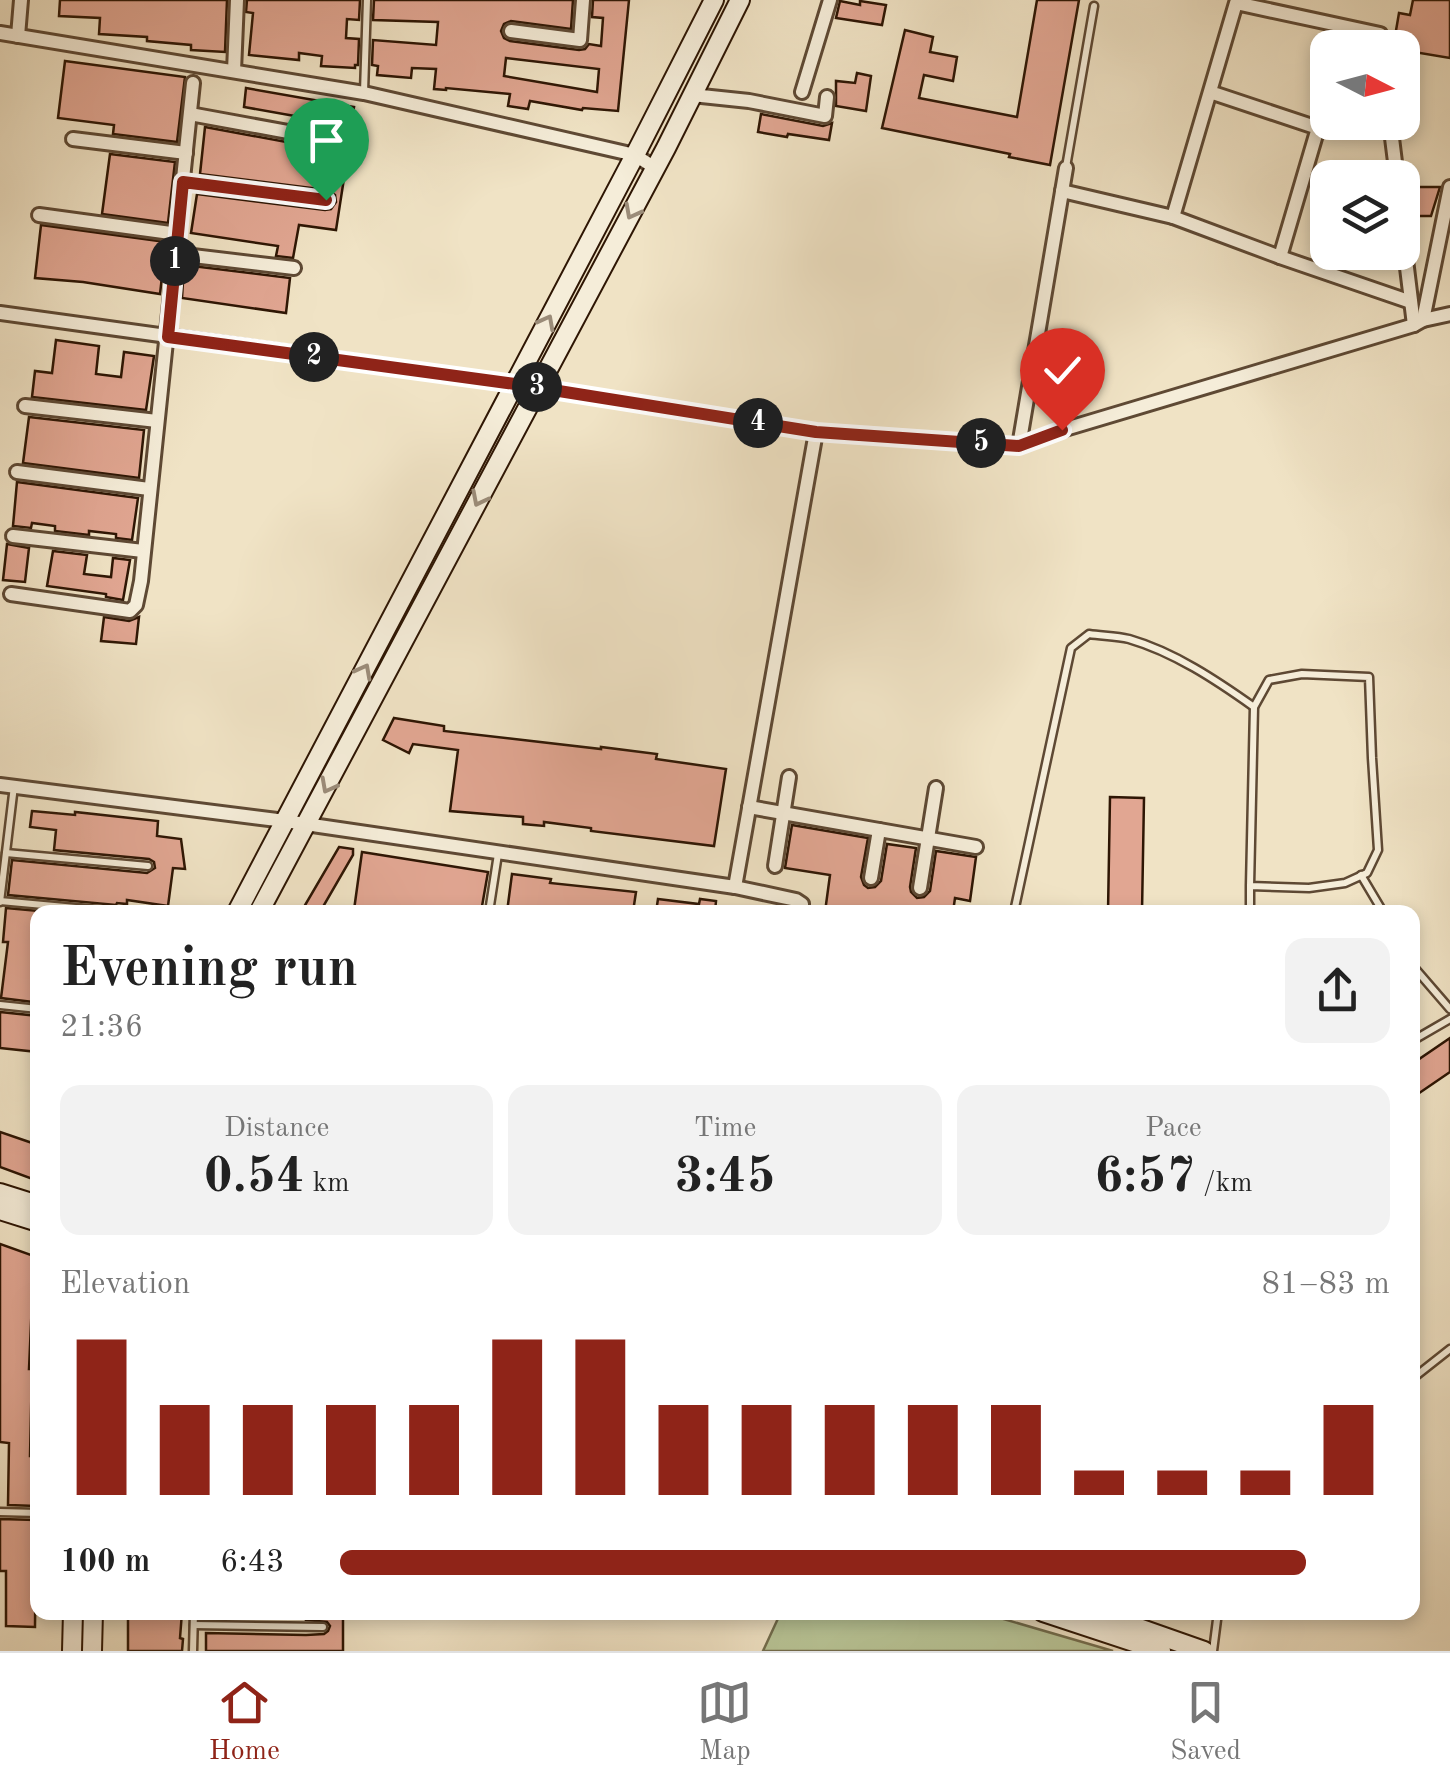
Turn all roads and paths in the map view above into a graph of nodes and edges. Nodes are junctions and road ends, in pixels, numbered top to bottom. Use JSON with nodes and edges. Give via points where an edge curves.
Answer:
{"nodes":[{"id":1,"x":21,"y":0,"type":"edge"},
{"id":2,"x":237,"y":0,"type":"edge"},
{"id":3,"x":368,"y":0,"type":"edge"},
{"id":4,"x":583,"y":0,"type":"edge"},
{"id":5,"x":714,"y":0,"type":"edge"},
{"id":6,"x":740,"y":0,"type":"edge"},
{"id":7,"x":830,"y":0,"type":"edge"},
{"id":8,"x":1094,"y":6,"type":"dead end"},
{"id":9,"x":1361,"y":30,"type":"edge"},
{"id":10,"x":511,"y":31,"type":"dead end"},
{"id":11,"x":0,"y":33,"type":"edge"},
{"id":12,"x":18,"y":36,"type":"junction"},
{"id":13,"x":234,"y":72,"type":"junction"},
{"id":14,"x":193,"y":82,"type":"dead end"},
{"id":15,"x":802,"y":92,"type":"dead end"},
{"id":16,"x":1210,"y":92,"type":"junction"},
{"id":17,"x":364,"y":93,"type":"junction"},
{"id":18,"x":692,"y":95,"type":"junction"},
{"id":19,"x":826,"y":98,"type":"dead end"},
{"id":20,"x":190,"y":114,"type":"junction"},
{"id":21,"x":73,"y":139,"type":"dead end"},
{"id":22,"x":326,"y":139,"type":"dead end"},
{"id":23,"x":186,"y":153,"type":"junction"},
{"id":24,"x":635,"y":155,"type":"junction"},
{"id":25,"x":655,"y":168,"type":"junction"},
{"id":26,"x":1066,"y":168,"type":"joint"},
{"id":27,"x":183,"y":182,"type":"junction"},
{"id":28,"x":1450,"y":187,"type":"edge"},
{"id":29,"x":1062,"y":191,"type":"junction"},
{"id":30,"x":326,"y":200,"type":"dead end"},
{"id":31,"x":40,"y":214,"type":"dead end"},
{"id":32,"x":1173,"y":217,"type":"junction"},
{"id":33,"x":178,"y":234,"type":"junction"},
{"id":34,"x":176,"y":254,"type":"junction"},
{"id":35,"x":1280,"y":258,"type":"junction"},
{"id":36,"x":294,"y":268,"type":"dead end"},
{"id":37,"x":1407,"y":270,"type":"edge"},
{"id":38,"x":1411,"y":302,"type":"junction"},
{"id":39,"x":0,"y":313,"type":"edge"},
{"id":40,"x":1450,"y":314,"type":"edge"},
{"id":41,"x":1418,"y":322,"type":"junction"},
{"id":42,"x":168,"y":337,"type":"junction"},
{"id":43,"x":515,"y":384,"type":"junction"},
{"id":44,"x":537,"y":387,"type":"junction"},
{"id":45,"x":24,"y":406,"type":"dead end"},
{"id":46,"x":157,"y":421,"type":"junction"},
{"id":47,"x":816,"y":432,"type":"junction"},
{"id":48,"x":1019,"y":446,"type":"junction"},
{"id":49,"x":17,"y":472,"type":"dead end"},
{"id":50,"x":149,"y":489,"type":"junction"},
{"id":51,"x":13,"y":536,"type":"dead end"},
{"id":52,"x":144,"y":551,"type":"junction"},
{"id":53,"x":11,"y":594,"type":"dead end"},
{"id":54,"x":1254,"y":706,"type":"junction"},
{"id":55,"x":788,"y":777,"type":"dead end"},
{"id":56,"x":7,"y":785,"type":"edge"},
{"id":57,"x":936,"y":788,"type":"dead end"},
{"id":58,"x":750,"y":808,"type":"junction"},
{"id":59,"x":783,"y":813,"type":"junction"},
{"id":60,"x":286,"y":821,"type":"junction"},
{"id":61,"x":307,"y":824,"type":"junction"},
{"id":62,"x":879,"y":830,"type":"junction"},
{"id":63,"x":928,"y":839,"type":"junction"},
{"id":64,"x":976,"y":847,"type":"dead end"},
{"id":65,"x":498,"y":852,"type":"junction"},
{"id":66,"x":6,"y":853,"type":"junction"},
{"id":67,"x":148,"y":866,"type":"dead end"},
{"id":68,"x":775,"y":866,"type":"dead end"},
{"id":69,"x":2,"y":871,"type":"edge"},
{"id":70,"x":1361,"y":875,"type":"junction"},
{"id":71,"x":871,"y":878,"type":"dead end"},
{"id":72,"x":1250,"y":886,"type":"junction"},
{"id":73,"x":735,"y":887,"type":"junction"},
{"id":74,"x":920,"y":888,"type":"dead end"},
{"id":75,"x":0,"y":902,"type":"edge"},
{"id":76,"x":36,"y":905,"type":"edge"},
{"id":77,"x":241,"y":905,"type":"edge"},
{"id":78,"x":263,"y":905,"type":"edge"},
{"id":79,"x":490,"y":905,"type":"edge"},
{"id":80,"x":802,"y":905,"type":"edge"},
{"id":81,"x":1015,"y":905,"type":"edge"},
{"id":82,"x":1250,"y":905,"type":"edge"},
{"id":83,"x":1379,"y":905,"type":"edge"},
{"id":84,"x":1420,"y":976,"type":"edge"},
{"id":85,"x":0,"y":1006,"type":"edge"},
{"id":86,"x":30,"y":1008,"type":"edge"},
{"id":87,"x":1450,"y":1008,"type":"edge"},
{"id":88,"x":1450,"y":1019,"type":"edge"},
{"id":89,"x":1420,"y":1036,"type":"edge"},
{"id":90,"x":0,"y":1193,"type":"edge"},
{"id":91,"x":30,"y":1202,"type":"edge"},
{"id":92,"x":0,"y":1210,"type":"edge"},
{"id":93,"x":30,"y":1219,"type":"edge"},
{"id":94,"x":1450,"y":1349,"type":"edge"},
{"id":95,"x":1420,"y":1373,"type":"edge"},
{"id":96,"x":0,"y":1512,"type":"edge"},
{"id":97,"x":30,"y":1514,"type":"edge"},
{"id":98,"x":73,"y":1620,"type":"edge"},
{"id":99,"x":93,"y":1620,"type":"edge"},
{"id":100,"x":194,"y":1620,"type":"edge"},
{"id":101,"x":1067,"y":1620,"type":"edge"},
{"id":102,"x":1117,"y":1620,"type":"edge"},
{"id":103,"x":1217,"y":1620,"type":"edge"},
{"id":104,"x":194,"y":1624,"type":"junction"},
{"id":105,"x":323,"y":1627,"type":"dead end"},
{"id":106,"x":72,"y":1651,"type":"edge"},
{"id":107,"x":92,"y":1651,"type":"edge"},
{"id":108,"x":192,"y":1651,"type":"edge"},
{"id":109,"x":1161,"y":1651,"type":"edge"},
{"id":110,"x":1204,"y":1651,"type":"edge"},
{"id":111,"x":1213,"y":1651,"type":"edge"}],
"edges":[{"from":1,"to":12,"type":"street"},
{"from":2,"to":13,"type":"street"},
{"from":3,"to":17,"type":"lane"},
{"from":4,"to":10,"type":"street","via":[[580,40]]},
{"from":5,"to":24,"type":"street"},
{"from":6,"to":18,"type":"street"},
{"from":7,"to":15,"type":"street"},
{"from":8,"to":26,"type":"lane"},
{"from":9,"to":16,"type":"street","via":[[1236,4]]},
{"from":11,"to":12,"type":"street"},
{"from":12,"to":13,"type":"street"},
{"from":13,"to":17,"type":"street"},
{"from":14,"to":20,"type":"street"},
{"from":16,"to":32,"type":"street"},
{"from":16,"to":35,"type":"street","via":[[1318,128]]},
{"from":17,"to":24,"type":"street"},
{"from":18,"to":19,"type":"street","via":[[825,116]]},
{"from":18,"to":25,"type":"street"},
{"from":20,"to":22,"type":"street"},
{"from":20,"to":23,"type":"street"},
{"from":21,"to":23,"type":"street"},
{"from":23,"to":27,"type":"street"},
{"from":24,"to":25,"type":"street"},
{"from":43,"to":24,"type":"street","one_way":true},
{"from":25,"to":44,"type":"street","one_way":true},
{"from":26,"to":29,"type":"street"},
{"from":27,"to":30,"type":"street"},
{"from":27,"to":33,"type":"street"},
{"from":28,"to":41,"type":"street"},
{"from":29,"to":32,"type":"street"},
{"from":29,"to":48,"type":"street"},
{"from":31,"to":33,"type":"street"},
{"from":32,"to":35,"type":"street"},
{"from":33,"to":34,"type":"street"},
{"from":34,"to":36,"type":"street"},
{"from":34,"to":42,"type":"street"},
{"from":35,"to":38,"type":"street"},
{"from":37,"to":38,"type":"street"},
{"from":38,"to":41,"type":"street"},
{"from":39,"to":42,"type":"street"},
{"from":40,"to":41,"type":"street"},
{"from":41,"to":48,"type":"street"},
{"from":42,"to":43,"type":"street"},
{"from":42,"to":46,"type":"street"},
{"from":43,"to":44,"type":"street"},
{"from":60,"to":43,"type":"street","one_way":true},
{"from":44,"to":47,"type":"street"},
{"from":44,"to":61,"type":"street","one_way":true},
{"from":45,"to":46,"type":"street"},
{"from":46,"to":50,"type":"street"},
{"from":47,"to":48,"type":"street"},
{"from":47,"to":58,"type":"street"},
{"from":49,"to":50,"type":"street"},
{"from":50,"to":52,"type":"street"},
{"from":51,"to":52,"type":"street"},
{"from":52,"to":53,"type":"street","via":[[130,611]]},
{"from":54,"to":70,"type":"lane","via":[[1270,680],[1302,674],[1370,677],[1378,850]]},
{"from":54,"to":72,"type":"lane"},
{"from":54,"to":81,"type":"lane","via":[[1182,661],[1127,639],[1089,634],[1070,648]]},
{"from":55,"to":59,"type":"street"},
{"from":56,"to":60,"type":"street"},
{"from":56,"to":66,"type":"lane"},
{"from":57,"to":63,"type":"street"},
{"from":58,"to":59,"type":"street"},
{"from":58,"to":73,"type":"street"},
{"from":59,"to":62,"type":"street"},
{"from":59,"to":68,"type":"street"},
{"from":60,"to":61,"type":"street"},
{"from":60,"to":77,"type":"street"},
{"from":61,"to":65,"type":"street"},
{"from":61,"to":78,"type":"street"},
{"from":62,"to":63,"type":"street"},
{"from":62,"to":71,"type":"street"},
{"from":63,"to":64,"type":"street"},
{"from":63,"to":74,"type":"street"},
{"from":65,"to":73,"type":"street"},
{"from":65,"to":79,"type":"lane"},
{"from":66,"to":67,"type":"lane"},
{"from":66,"to":69,"type":"lane"},
{"from":69,"to":75,"type":"lane"},
{"from":70,"to":72,"type":"lane","via":[[1310,888]]},
{"from":70,"to":83,"type":"lane"},
{"from":72,"to":82,"type":"lane"},
{"from":73,"to":80,"type":"street"},
{"from":75,"to":76,"type":"lane"},
{"from":84,"to":87,"type":"lane"},
{"from":85,"to":86,"type":"lane"},
{"from":88,"to":89,"type":"lane"},
{"from":90,"to":91,"type":"street"},
{"from":92,"to":93,"type":"street"},
{"from":94,"to":95,"type":"lane"},
{"from":96,"to":97,"type":"lane"},
{"from":98,"to":106,"type":"street"},
{"from":99,"to":107,"type":"street"},
{"from":100,"to":104,"type":"lane"},
{"from":101,"to":109,"type":"street"},
{"from":102,"to":110,"type":"street"},
{"from":103,"to":111,"type":"lane"},
{"from":104,"to":105,"type":"lane"},
{"from":104,"to":108,"type":"lane"}]}
